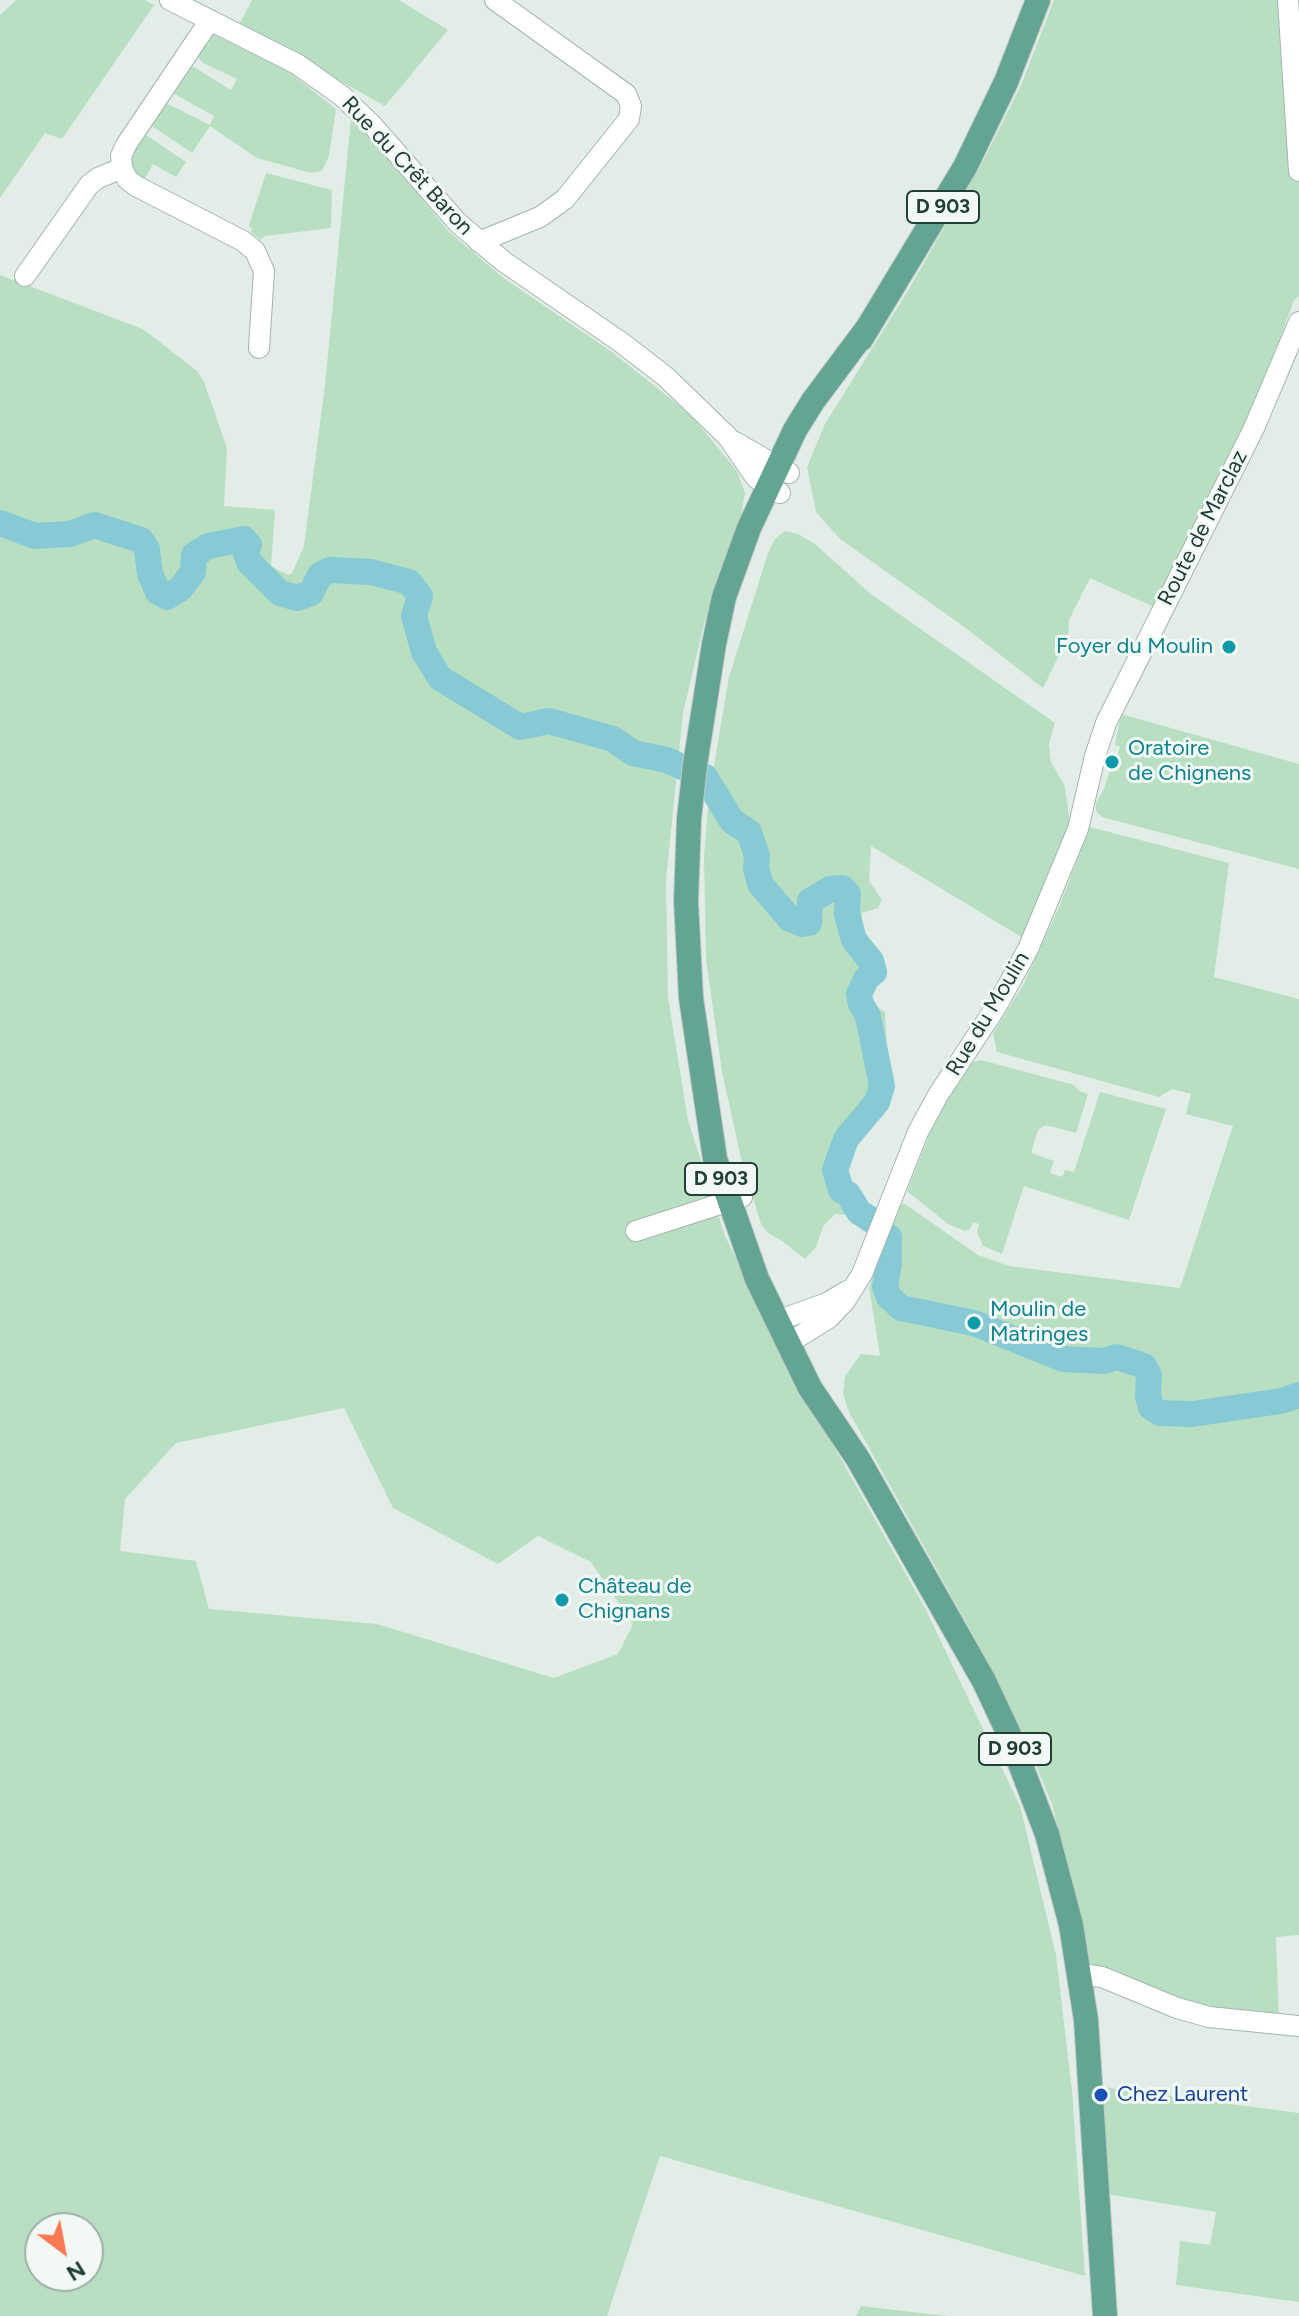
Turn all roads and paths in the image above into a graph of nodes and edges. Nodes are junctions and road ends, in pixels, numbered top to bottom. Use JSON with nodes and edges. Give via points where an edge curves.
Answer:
{"nodes":[{"id":1,"x":170,"y":0,"type":"edge"},
{"id":2,"x":495,"y":0,"type":"edge"},
{"id":3,"x":1038,"y":0,"type":"edge"},
{"id":4,"x":1288,"y":0,"type":"edge"},
{"id":5,"x":210,"y":20,"type":"junction"},
{"id":6,"x":122,"y":168,"type":"junction"},
{"id":7,"x":1299,"y":171,"type":"edge"},
{"id":8,"x":479,"y":242,"type":"junction"},
{"id":9,"x":25,"y":276,"type":"dead end"},
{"id":10,"x":1299,"y":322,"type":"edge"},
{"id":11,"x":259,"y":348,"type":"dead end"},
{"id":12,"x":778,"y":480,"type":"junction"},
{"id":13,"x":1102,"y":733,"type":"joint"},
{"id":14,"x":735,"y":1199,"type":"junction"},
{"id":15,"x":636,"y":1231,"type":"dead end"},
{"id":16,"x":853,"y":1286,"type":"junction"},
{"id":17,"x":783,"y":1318,"type":"junction"},
{"id":18,"x":794,"y":1341,"type":"junction"},
{"id":19,"x":1080,"y":1974,"type":"junction"},
{"id":20,"x":1299,"y":2026,"type":"edge"},
{"id":21,"x":1105,"y":2316,"type":"edge"}],
"edges":[{"from":1,"to":5,"type":"street","name":"Rue du Crêt Baron"},
{"from":2,"to":8,"type":"street","name":"Rue du Crêt Baron","via":[[626,94],[631,106],[629,119],[565,199],[540,217]]},
{"from":3,"to":12,"type":"main road","number":"D 903","via":[[979,141]]},
{"from":4,"to":7,"type":"street"},
{"from":5,"to":6,"type":"street","via":[[126,145]]},
{"from":5,"to":8,"type":"street","name":"Rue du Crêt Baron","via":[[297,64],[342,96]]},
{"from":6,"to":9,"type":"street","via":[[89,185]]},
{"from":6,"to":11,"type":"street","via":[[136,186],[255,251],[264,271]]},
{"from":8,"to":12,"type":"street","name":"Rue du Crêt Baron","via":[[642,358]]},
{"from":10,"to":13,"type":"street","name":"Route de Marclaz","via":[[1254,428]]},
{"from":12,"to":14,"type":"main road","number":"D 903","via":[[707,692],[686,881],[691,998],[712,1147]]},
{"from":13,"to":16,"type":"street","name":"Rue du Moulin","via":[[1082,819],[1041,922],[1007,988],[918,1132],[869,1259]]},
{"from":14,"to":15,"type":"street"},
{"from":14,"to":17,"type":"main road","number":"D 903","via":[[757,1279]]},
{"from":16,"to":17,"type":"street","via":[[827,1303]]},
{"from":16,"to":18,"type":"street","name":"Rue du Moulin","via":[[829,1318]]},
{"from":17,"to":18,"type":"main road","number":"D 903"},
{"from":18,"to":19,"type":"main road","number":"D 903","via":[[818,1401],[858,1459],[958,1632],[1008,1732],[1047,1834]]},
{"from":19,"to":20,"type":"street","via":[[1102,1977],[1209,2017]]},
{"from":19,"to":21,"type":"main road","number":"D 903"}]}
